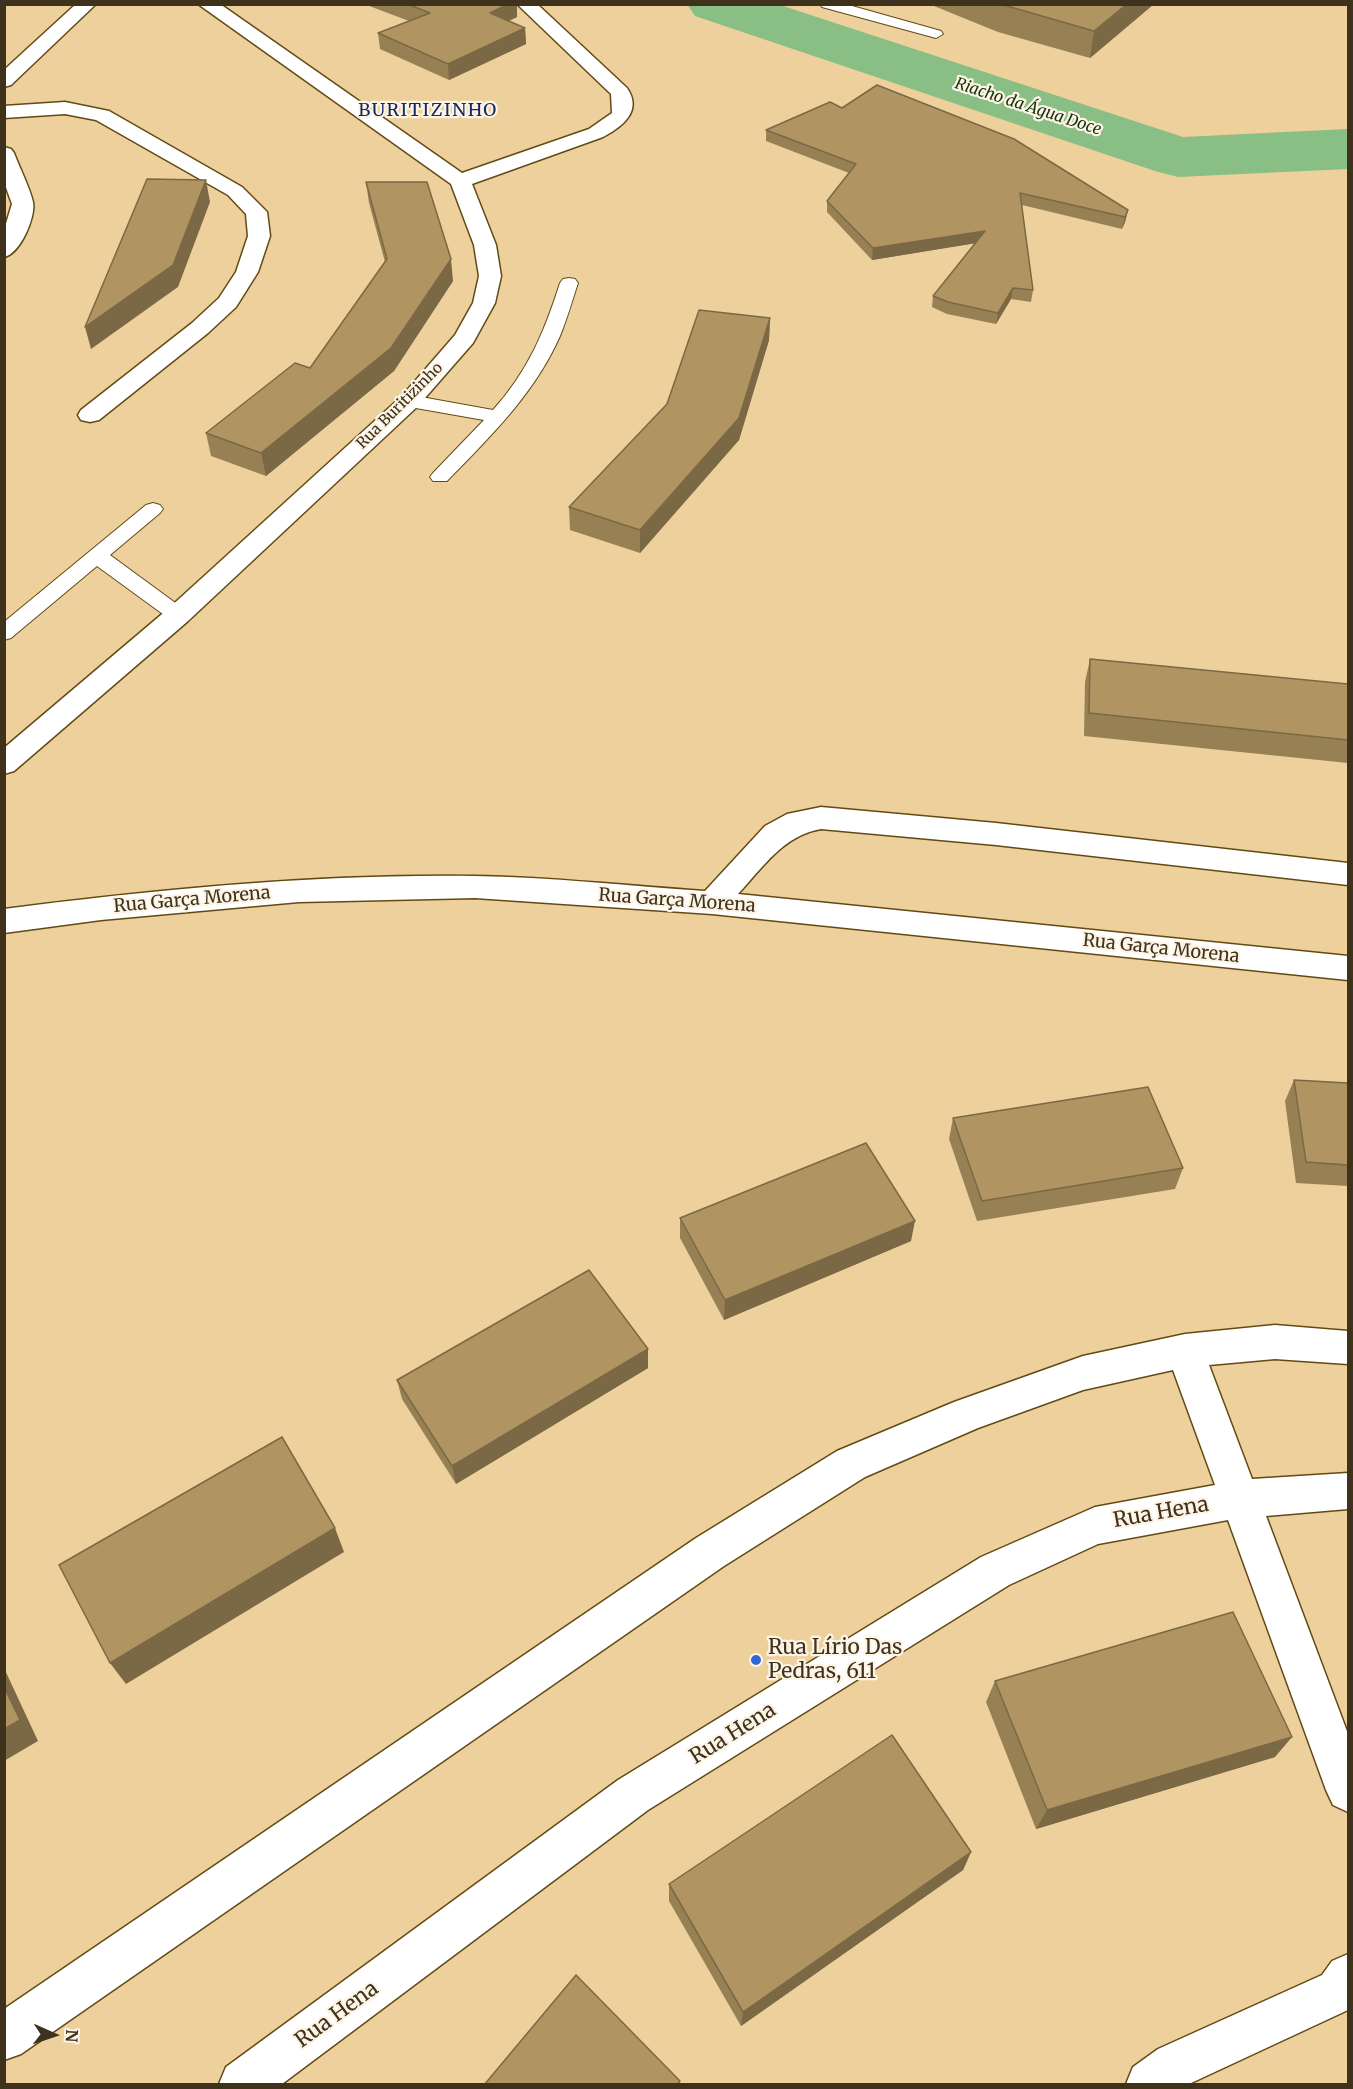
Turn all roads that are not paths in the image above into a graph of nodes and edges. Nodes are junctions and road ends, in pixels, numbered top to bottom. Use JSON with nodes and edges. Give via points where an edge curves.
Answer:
{"nodes":[{"id":1,"x":87,"y":4,"type":"edge"},
{"id":2,"x":207,"y":4,"type":"edge"},
{"id":3,"x":526,"y":4,"type":"edge"},
{"id":4,"x":827,"y":4,"type":"edge"},
{"id":5,"x":936,"y":34,"type":"dead end"},
{"id":6,"x":4,"y":81,"type":"edge"},
{"id":7,"x":4,"y":112,"type":"edge"},
{"id":8,"x":4,"y":153,"type":"edge"},
{"id":9,"x":460,"y":180,"type":"junction"},
{"id":10,"x":4,"y":251,"type":"edge"},
{"id":11,"x":569,"y":284,"type":"dead end"},
{"id":12,"x":410,"y":401,"type":"junction"},
{"id":13,"x":90,"y":414,"type":"dead end"},
{"id":14,"x":498,"y":417,"type":"junction"},
{"id":15,"x":440,"y":477,"type":"dead end"},
{"id":16,"x":153,"y":509,"type":"dead end"},
{"id":17,"x":97,"y":556,"type":"junction"},
{"id":18,"x":178,"y":615,"type":"junction"},
{"id":19,"x":4,"y":633,"type":"edge"},
{"id":20,"x":4,"y":764,"type":"edge"},
{"id":21,"x":1348,"y":874,"type":"edge"},
{"id":22,"x":712,"y":903,"type":"junction"},
{"id":23,"x":4,"y":921,"type":"edge"},
{"id":24,"x":1348,"y":968,"type":"edge"},
{"id":25,"x":1348,"y":1347,"type":"edge"},
{"id":26,"x":1185,"y":1351,"type":"junction"},
{"id":27,"x":1348,"y":1491,"type":"edge"},
{"id":28,"x":1239,"y":1499,"type":"junction"},
{"id":29,"x":1348,"y":1791,"type":"edge"},
{"id":30,"x":1343,"y":1984,"type":"edge"},
{"id":31,"x":4,"y":2037,"type":"edge"},
{"id":32,"x":243,"y":2085,"type":"edge"},
{"id":33,"x":1150,"y":2085,"type":"edge"}],
"edges":[{"from":1,"to":6,"type":"street"},
{"from":2,"to":9,"type":"street"},
{"from":3,"to":9,"type":"street","via":[[620,92],[623,114],[596,133]]},
{"from":4,"to":5,"type":"lane"},
{"from":7,"to":13,"type":"street","via":[[65,108],[102,115],[235,191],[256,212],[259,236],[247,272],[228,302]]},
{"from":8,"to":10,"type":"street","via":[[23,204],[12,241]]},
{"from":9,"to":12,"type":"street","name":"Rua Buritizinho","via":[[485,245],[490,276],[484,303],[465,338]]},
{"from":11,"to":14,"type":"lane","via":[[550,337]]},
{"from":12,"to":14,"type":"lane"},
{"from":12,"to":18,"type":"street","name":"Rua Buritizinho"},
{"from":14,"to":15,"type":"lane"},
{"from":16,"to":17,"type":"lane"},
{"from":17,"to":18,"type":"lane"},
{"from":17,"to":19,"type":"lane"},
{"from":18,"to":20,"type":"street","name":"Rua Buritizinho"},
{"from":21,"to":22,"type":"street","via":[[821,818],[798,822],[776,834]]},
{"from":22,"to":23,"type":"street","name":"Rua Garça Morena","via":[[475,887],[299,891],[101,908]]},
{"from":22,"to":24,"type":"street","name":"Rua Garça Morena"},
{"from":25,"to":26,"type":"street","via":[[1275,1342]]},
{"from":26,"to":28,"type":"street"},
{"from":26,"to":31,"type":"street","via":[[1083,1373],[968,1414],[851,1464],[710,1552]]},
{"from":27,"to":28,"type":"street","name":"Rua Hena"},
{"from":28,"to":29,"type":"street"},
{"from":28,"to":32,"type":"street","name":"Rua Hena","via":[[1095,1526],[995,1571],[633,1795]]},
{"from":30,"to":33,"type":"street","via":[[1175,2066]]}]}
